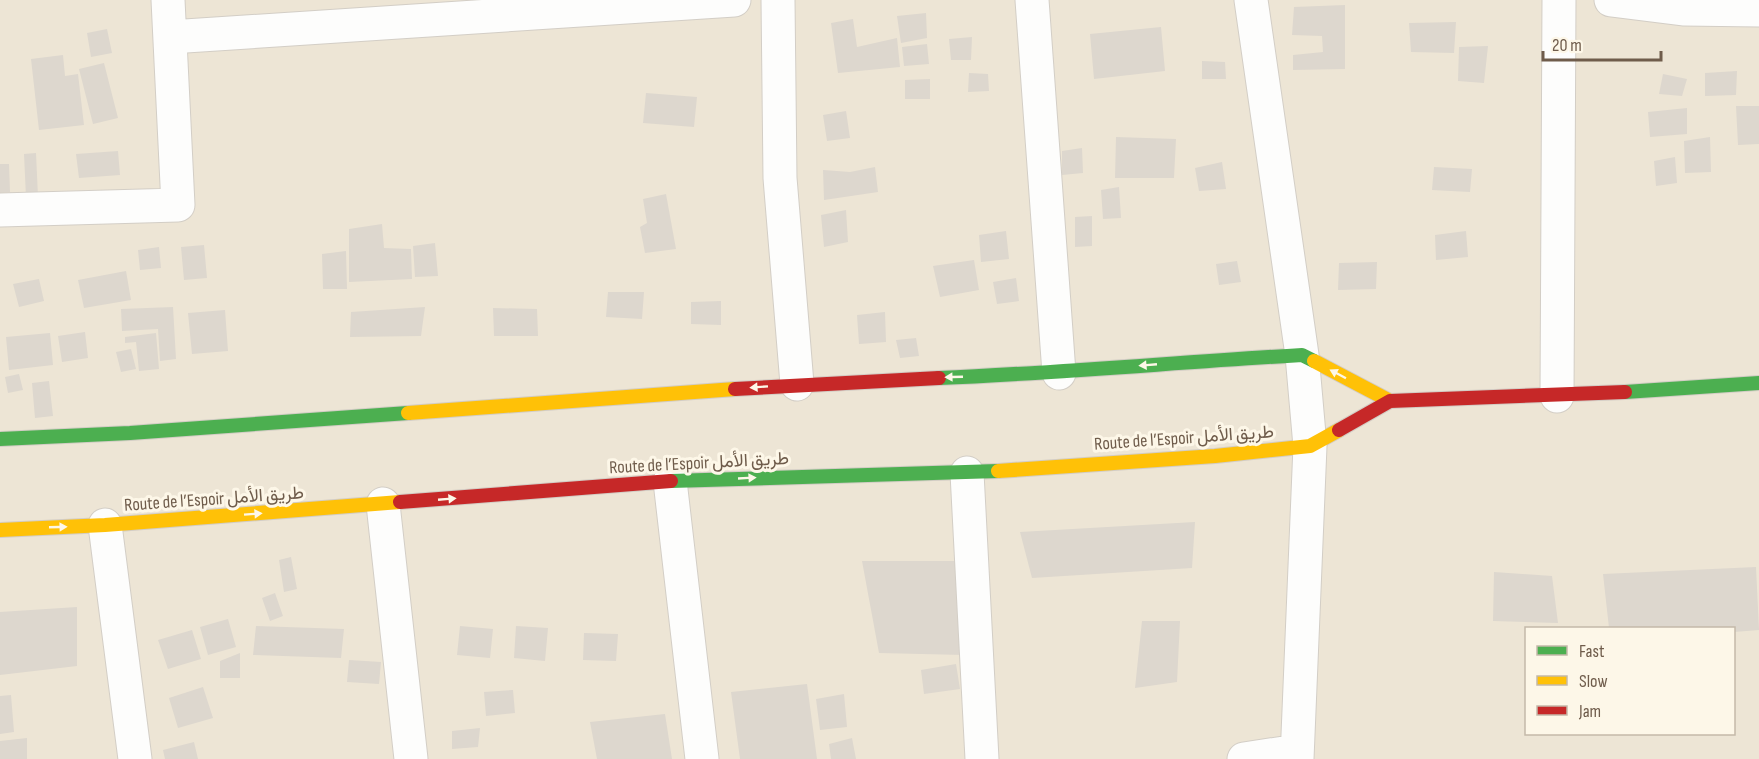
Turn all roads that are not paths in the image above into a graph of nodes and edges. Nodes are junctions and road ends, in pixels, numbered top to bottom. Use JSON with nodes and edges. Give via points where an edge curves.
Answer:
{"nodes":[{"id":1,"x":168,"y":0,"type":"edge"},
{"id":2,"x":735,"y":0,"type":"edge"},
{"id":3,"x":778,"y":0,"type":"edge"},
{"id":4,"x":1032,"y":0,"type":"edge"},
{"id":5,"x":1251,"y":0,"type":"edge"},
{"id":6,"x":1559,"y":0,"type":"edge"},
{"id":7,"x":1611,"y":0,"type":"edge"},
{"id":8,"x":1759,"y":10,"type":"edge"},
{"id":9,"x":170,"y":37,"type":"junction"},
{"id":10,"x":0,"y":210,"type":"edge"},
{"id":11,"x":1302,"y":355,"type":"junction"},
{"id":12,"x":1059,"y":373,"type":"junction"},
{"id":13,"x":1759,"y":383,"type":"edge"},
{"id":14,"x":797,"y":384,"type":"junction"},
{"id":15,"x":1557,"y":396,"type":"junction"},
{"id":16,"x":1390,"y":401,"type":"junction"},
{"id":17,"x":0,"y":439,"type":"edge"},
{"id":18,"x":1310,"y":446,"type":"junction"},
{"id":19,"x":967,"y":473,"type":"junction"},
{"id":20,"x":670,"y":481,"type":"junction"},
{"id":21,"x":383,"y":504,"type":"junction"},
{"id":22,"x":105,"y":525,"type":"junction"},
{"id":23,"x":0,"y":530,"type":"edge"},
{"id":24,"x":1297,"y":755,"type":"edge"},
{"id":25,"x":135,"y":759,"type":"edge"},
{"id":26,"x":411,"y":759,"type":"edge"},
{"id":27,"x":702,"y":759,"type":"edge"},
{"id":28,"x":982,"y":759,"type":"edge"},
{"id":29,"x":1244,"y":759,"type":"edge"}],
"edges":[{"from":1,"to":9,"type":"street"},
{"from":2,"to":9,"type":"street"},
{"from":3,"to":14,"type":"street","via":[[780,178]]},
{"from":4,"to":12,"type":"street"},
{"from":5,"to":11,"type":"street"},
{"from":6,"to":15,"type":"street"},
{"from":7,"to":8,"type":"street","via":[[1683,9]]},
{"from":9,"to":10,"type":"street","via":[[178,205]]},
{"from":11,"to":12,"type":"highway","one_way":true},
{"from":16,"to":11,"type":"highway","name":"Route de l’Espoir طريق الأمل","one_way":true},
{"from":11,"to":18,"type":"street"},
{"from":12,"to":14,"type":"highway","one_way":true},
{"from":13,"to":15,"type":"highway","name":"Route de l’Espoir طريق الأمل"},
{"from":14,"to":17,"type":"highway","one_way":true},
{"from":15,"to":16,"type":"highway","name":"Route de l’Espoir طريق الأمل"},
{"from":16,"to":18,"type":"highway","name":"Route de l’Espoir طريق الأمل"},
{"from":18,"to":19,"type":"highway","name":"Route de l’Espoir طريق الأمل"},
{"from":18,"to":24,"type":"street"},
{"from":20,"to":19,"type":"highway","name":"Route de l’Espoir طريق الأمل","one_way":true},
{"from":19,"to":28,"type":"street"},
{"from":21,"to":20,"type":"highway","name":"Route de l’Espoir طريق الأمل","one_way":true},
{"from":20,"to":27,"type":"street"},
{"from":22,"to":21,"type":"highway","name":"Route de l’Espoir طريق الأمل","one_way":true},
{"from":21,"to":26,"type":"street"},
{"from":23,"to":22,"type":"highway","name":"Route de l’Espoir طريق الأمل","one_way":true},
{"from":22,"to":25,"type":"street"},
{"from":24,"to":29,"type":"street"}]}
